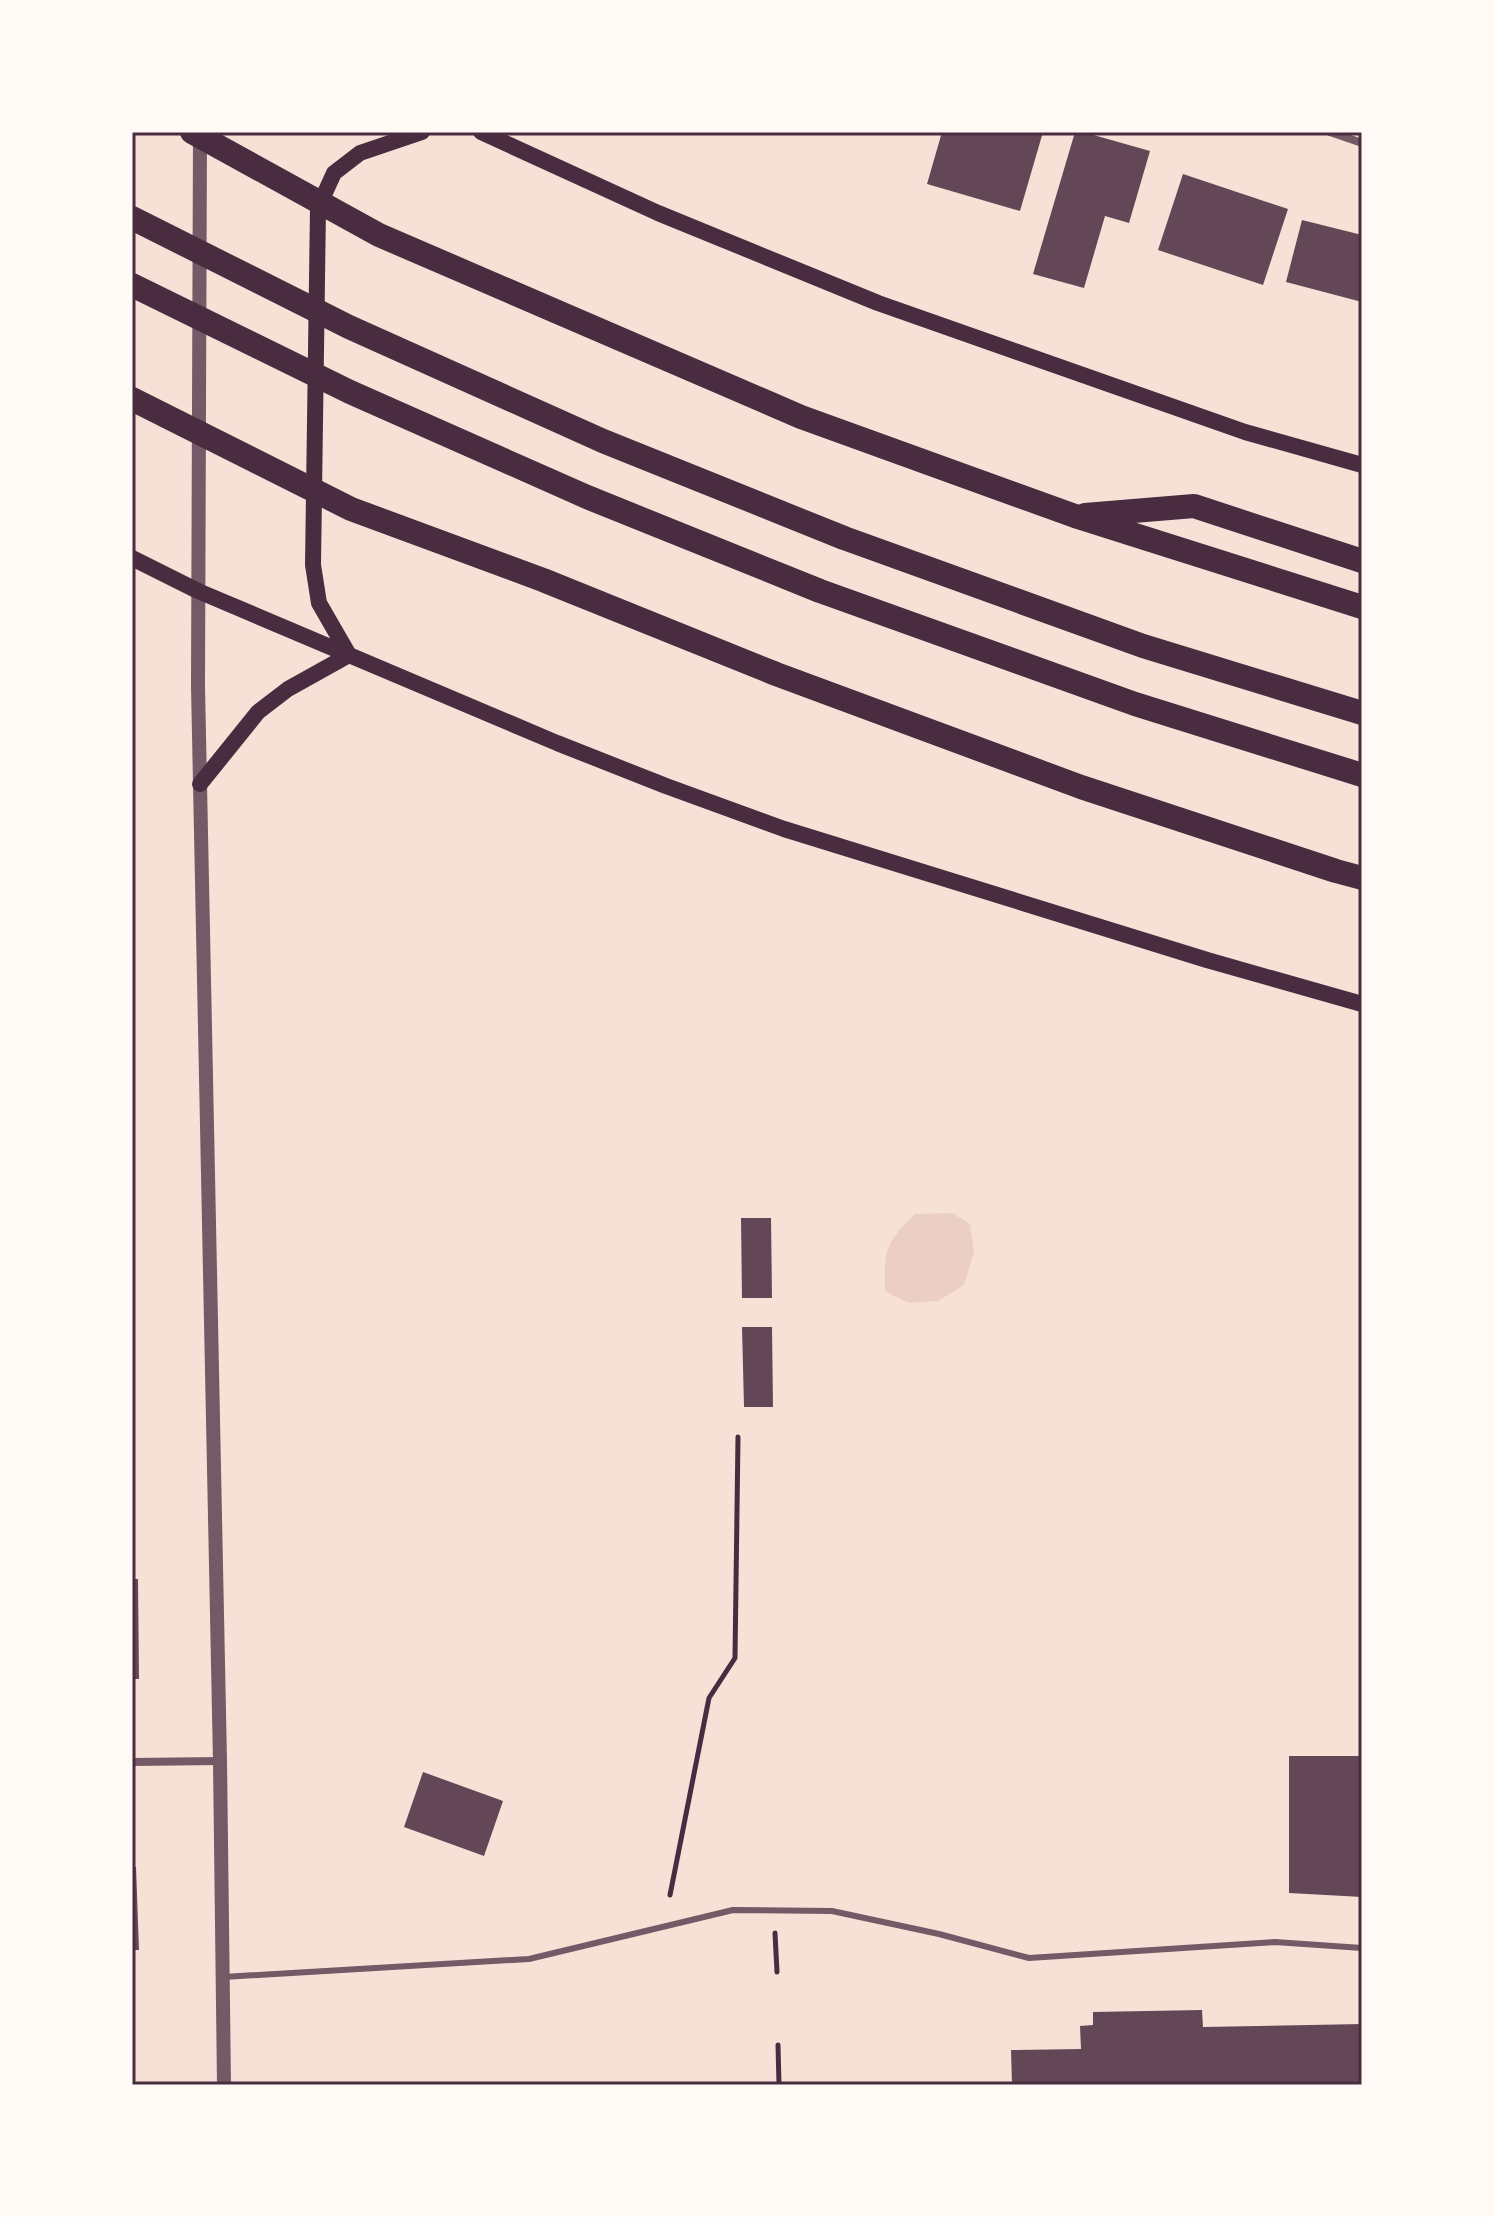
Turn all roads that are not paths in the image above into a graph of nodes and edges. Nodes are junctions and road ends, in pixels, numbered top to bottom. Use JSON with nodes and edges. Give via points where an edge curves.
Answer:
{"nodes":[{"id":1,"x":192,"y":132,"type":"edge"},
{"id":2,"x":200,"y":132,"type":"edge"},
{"id":3,"x":422,"y":132,"type":"edge"},
{"id":4,"x":481,"y":132,"type":"edge"},
{"id":5,"x":1330,"y":132,"type":"edge"},
{"id":6,"x":1362,"y":143,"type":"edge"},
{"id":7,"x":132,"y":218,"type":"edge"},
{"id":8,"x":132,"y":285,"type":"edge"},
{"id":9,"x":132,"y":399,"type":"edge"},
{"id":10,"x":1362,"y":465,"type":"edge"},
{"id":11,"x":1075,"y":516,"type":"junction"},
{"id":12,"x":132,"y":558,"type":"edge"},
{"id":13,"x":1362,"y":561,"type":"edge"},
{"id":14,"x":198,"y":591,"type":"junction"},
{"id":15,"x":1362,"y":607,"type":"edge"},
{"id":16,"x":349,"y":655,"type":"junction"},
{"id":17,"x":1362,"y":713,"type":"edge"},
{"id":18,"x":1362,"y":775,"type":"edge"},
{"id":19,"x":200,"y":784,"type":"junction"},
{"id":20,"x":1336,"y":871,"type":"junction"},
{"id":21,"x":1362,"y":878,"type":"edge"},
{"id":22,"x":1362,"y":887,"type":"edge"},
{"id":23,"x":1362,"y":1004,"type":"edge"},
{"id":24,"x":220,"y":1761,"type":"junction"},
{"id":25,"x":132,"y":1762,"type":"edge"},
{"id":26,"x":1362,"y":1948,"type":"edge"},
{"id":27,"x":223,"y":1977,"type":"junction"},
{"id":28,"x":224,"y":2085,"type":"edge"}],
"edges":[{"from":1,"to":11,"type":"highway","via":[[379,235],[801,417]]},
{"from":2,"to":14,"type":"street"},
{"from":3,"to":16,"type":"main road","via":[[360,153],[334,173],[318,208],[313,565],[319,603]]},
{"from":4,"to":10,"type":"main road","via":[[658,213],[878,303],[1245,432]]},
{"from":5,"to":6,"type":"street"},
{"from":7,"to":17,"type":"highway","via":[[349,327],[603,441],[844,538],[1143,646]]},
{"from":8,"to":18,"type":"highway","via":[[350,392],[587,497],[820,591],[1135,704]]},
{"from":9,"to":20,"type":"highway","via":[[351,509],[1081,787]]},
{"from":11,"to":13,"type":"highway","via":[[1194,506]]},
{"from":11,"to":15,"type":"highway"},
{"from":12,"to":14,"type":"main road"},
{"from":14,"to":16,"type":"main road"},
{"from":14,"to":19,"type":"street"},
{"from":16,"to":19,"type":"main road","via":[[258,712]]},
{"from":16,"to":23,"type":"main road","via":[[557,743],[784,829]]},
{"from":19,"to":24,"type":"street"},
{"from":20,"to":21,"type":"highway"},
{"from":20,"to":22,"type":"highway"},
{"from":24,"to":25,"type":"street"},
{"from":24,"to":27,"type":"street"},
{"from":26,"to":27,"type":"lane","via":[[1275,1942],[1029,1958],[832,1911],[733,1910],[529,1959]]},
{"from":27,"to":28,"type":"street"}]}
